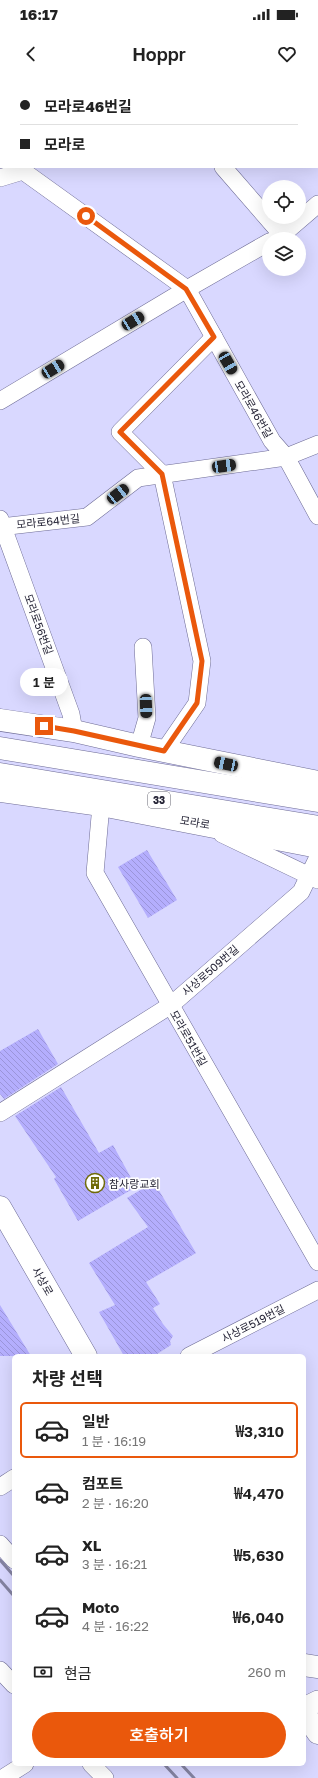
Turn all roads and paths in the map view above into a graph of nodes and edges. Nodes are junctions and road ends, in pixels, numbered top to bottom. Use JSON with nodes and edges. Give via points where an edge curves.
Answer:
{"nodes":[{"id":1,"x":224,"y":168,"type":"edge"},
{"id":2,"x":25,"y":169,"type":"edge"},
{"id":3,"x":0,"y":178,"type":"edge"},
{"id":4,"x":318,"y":204,"type":"edge"},
{"id":5,"x":270,"y":232,"type":"edge"},
{"id":6,"x":284,"y":232,"type":"edge"},
{"id":7,"x":262,"y":246,"type":"edge"},
{"id":8,"x":186,"y":289,"type":"junction"},
{"id":9,"x":214,"y":337,"type":"junction"},
{"id":10,"x":0,"y":401,"type":"edge"},
{"id":11,"x":318,"y":444,"type":"edge"},
{"id":12,"x":286,"y":457,"type":"junction"},
{"id":13,"x":162,"y":474,"type":"junction"},
{"id":14,"x":318,"y":516,"type":"edge"},
{"id":15,"x":1,"y":524,"type":"edge"},
{"id":16,"x":143,"y":646,"type":"dead end"},
{"id":17,"x":0,"y":720,"type":"edge"},
{"id":18,"x":74,"y":731,"type":"junction"},
{"id":19,"x":139,"y":746,"type":"junction"},
{"id":20,"x":0,"y":748,"type":"edge"},
{"id":21,"x":164,"y":751,"type":"junction"},
{"id":22,"x":0,"y":774,"type":"edge"},
{"id":23,"x":318,"y":782,"type":"edge"},
{"id":24,"x":0,"y":791,"type":"edge"},
{"id":25,"x":318,"y":800,"type":"edge"},
{"id":26,"x":101,"y":805,"type":"junction"},
{"id":27,"x":201,"y":823,"type":"junction"},
{"id":28,"x":318,"y":827,"type":"edge"},
{"id":29,"x":318,"y":847,"type":"edge"},
{"id":30,"x":318,"y":857,"type":"edge"},
{"id":31,"x":313,"y":878,"type":"edge"},
{"id":32,"x":170,"y":1005,"type":"junction"},
{"id":33,"x":0,"y":1113,"type":"edge"},
{"id":34,"x":0,"y":1207,"type":"edge"},
{"id":35,"x":318,"y":1262,"type":"edge"},
{"id":36,"x":318,"y":1290,"type":"edge"},
{"id":37,"x":85,"y":1354,"type":"edge"},
{"id":38,"x":193,"y":1354,"type":"edge"},
{"id":39,"x":12,"y":1479,"type":"edge"},
{"id":40,"x":0,"y":1487,"type":"edge"},
{"id":41,"x":0,"y":1544,"type":"edge"},
{"id":42,"x":12,"y":1558,"type":"edge"},
{"id":43,"x":306,"y":1665,"type":"edge"},
{"id":44,"x":318,"y":1667,"type":"edge"},
{"id":45,"x":0,"y":1670,"type":"edge"},
{"id":46,"x":12,"y":1683,"type":"edge"},
{"id":47,"x":318,"y":1701,"type":"edge"},
{"id":48,"x":306,"y":1707,"type":"edge"},
{"id":49,"x":306,"y":1716,"type":"edge"},
{"id":50,"x":318,"y":1733,"type":"edge"},
{"id":51,"x":22,"y":1766,"type":"edge"},
{"id":52,"x":93,"y":1766,"type":"edge"},
{"id":53,"x":3,"y":1778,"type":"edge"},
{"id":54,"x":105,"y":1778,"type":"edge"}],
"edges":[{"from":1,"to":5,"type":"street"},
{"from":2,"to":3,"type":"street","name":"모라로46번길"},
{"from":2,"to":8,"type":"street","name":"모라로46번길"},
{"from":4,"to":6,"type":"street"},
{"from":7,"to":8,"type":"street"},
{"from":8,"to":9,"type":"street","name":"모라로46번길"},
{"from":8,"to":10,"type":"street"},
{"from":9,"to":12,"type":"street","name":"모라로46번길","via":[[272,441]]},
{"from":9,"to":13,"type":"street","via":[[120,432]]},
{"from":11,"to":12,"type":"street","name":"모라로64번길"},
{"from":12,"to":13,"type":"street","name":"모라로64번길"},
{"from":12,"to":14,"type":"street","name":"모라로46번길"},
{"from":13,"to":15,"type":"street","name":"모라로64번길","via":[[138,478],[87,517]]},
{"from":13,"to":21,"type":"street","via":[[202,661],[197,703]]},
{"from":15,"to":18,"type":"street","name":"모라로56번길","via":[[72,714]]},
{"from":16,"to":19,"type":"street","via":[[147,718]]},
{"from":17,"to":18,"type":"main road"},
{"from":18,"to":19,"type":"main road"},
{"from":19,"to":21,"type":"main road"},
{"from":20,"to":25,"type":"main road","number":"33"},
{"from":21,"to":23,"type":"main road"},
{"from":22,"to":28,"type":"main road","name":"모라로","number":"33"},
{"from":24,"to":26,"type":"main road","name":"모라로"},
{"from":26,"to":27,"type":"main road","name":"모라로"},
{"from":26,"to":32,"type":"street","name":"모라로51번길","via":[[95,873]]},
{"from":27,"to":29,"type":"main road","name":"모라로"},
{"from":27,"to":31,"type":"street"},
{"from":30,"to":31,"type":"street","name":"사상로509번길"},
{"from":31,"to":32,"type":"street","name":"사상로509번길","via":[[301,892]]},
{"from":32,"to":33,"type":"street","name":"사상로509번길"},
{"from":32,"to":35,"type":"street","name":"모라로51번길"},
{"from":34,"to":37,"type":"main road","name":"사상로"},
{"from":36,"to":38,"type":"street","name":"사상로519번길"},
{"from":39,"to":40,"type":"street"},
{"from":41,"to":42,"type":"street"},
{"from":43,"to":44,"type":"main road"},
{"from":45,"to":46,"type":"street"},
{"from":47,"to":48,"type":"street"},
{"from":49,"to":50,"type":"main road"},
{"from":51,"to":53,"type":"street"},
{"from":52,"to":54,"type":"street"}]}
